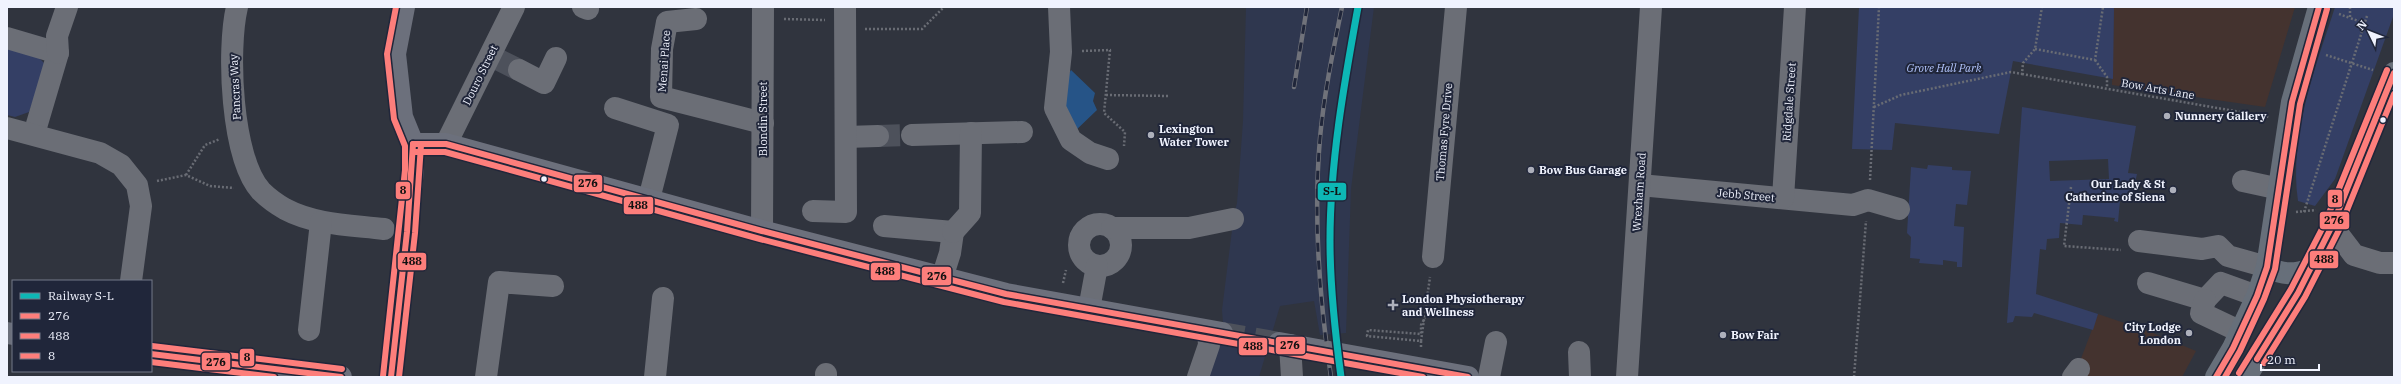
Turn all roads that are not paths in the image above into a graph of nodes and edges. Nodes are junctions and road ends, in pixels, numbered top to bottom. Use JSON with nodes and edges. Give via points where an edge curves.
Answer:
{"nodes":[{"id":1,"x":67,"y":7,"type":"edge"},
{"id":2,"x":237,"y":7,"type":"edge"},
{"id":3,"x":404,"y":7,"type":"edge"},
{"id":4,"x":514,"y":7,"type":"edge"},
{"id":5,"x":1059,"y":7,"type":"edge"},
{"id":6,"x":1456,"y":7,"type":"edge"},
{"id":7,"x":1651,"y":7,"type":"edge"},
{"id":8,"x":1795,"y":7,"type":"edge"},
{"id":9,"x":2327,"y":10,"type":"edge"},
{"id":10,"x":763,"y":13,"type":"edge"},
{"id":11,"x":696,"y":19,"type":"dead end"},
{"id":12,"x":845,"y":19,"type":"edge"},
{"id":13,"x":7,"y":38,"type":"edge"},
{"id":14,"x":58,"y":53,"type":"junction"},
{"id":15,"x":556,"y":58,"type":"dead end"},
{"id":16,"x":519,"y":70,"type":"tunnel mouth"},
{"id":17,"x":2394,"y":73,"type":"edge"},
{"id":18,"x":615,"y":108,"type":"dead end"},
{"id":19,"x":763,"y":123,"type":"junction"},
{"id":20,"x":7,"y":128,"type":"edge"},
{"id":21,"x":1022,"y":132,"type":"dead end"},
{"id":22,"x":971,"y":133,"type":"junction"},
{"id":23,"x":34,"y":134,"type":"junction"},
{"id":24,"x":912,"y":135,"type":"tunnel mouth"},
{"id":25,"x":878,"y":136,"type":"tunnel mouth"},
{"id":26,"x":846,"y":137,"type":"junction"},
{"id":27,"x":413,"y":144,"type":"junction"},
{"id":28,"x":446,"y":144,"type":"junction"},
{"id":29,"x":1108,"y":160,"type":"road end"},
{"id":30,"x":2243,"y":181,"type":"dead end"},
{"id":31,"x":1640,"y":185,"type":"junction"},
{"id":32,"x":2280,"y":189,"type":"junction"},
{"id":33,"x":1783,"y":198,"type":"junction"},
{"id":34,"x":649,"y":199,"type":"junction"},
{"id":35,"x":1899,"y":209,"type":"dead end"},
{"id":36,"x":813,"y":211,"type":"dead end"},
{"id":37,"x":2326,"y":218,"type":"junction"},
{"id":38,"x":1233,"y":219,"type":"dead end"},
{"id":39,"x":321,"y":222,"type":"junction"},
{"id":40,"x":1106,"y":222,"type":"junction"},
{"id":41,"x":884,"y":226,"type":"dead end"},
{"id":42,"x":384,"y":229,"type":"dead end"},
{"id":43,"x":762,"y":231,"type":"junction"},
{"id":44,"x":953,"y":232,"type":"junction"},
{"id":45,"x":2139,"y":241,"type":"road end"},
{"id":46,"x":1433,"y":256,"type":"road end"},
{"id":47,"x":2394,"y":263,"type":"edge"},
{"id":48,"x":1097,"y":266,"type":"junction"},
{"id":49,"x":2267,"y":267,"type":"junction"},
{"id":50,"x":2311,"y":269,"type":"junction"},
{"id":51,"x":942,"y":278,"type":"junction"},
{"id":52,"x":131,"y":280,"type":"edge"},
{"id":53,"x":2148,"y":283,"type":"dead end"},
{"id":54,"x":553,"y":286,"type":"dead end"},
{"id":55,"x":2257,"y":296,"type":"junction"},
{"id":56,"x":663,"y":298,"type":"dead end"},
{"id":57,"x":2205,"y":300,"type":"junction"},
{"id":58,"x":1089,"y":309,"type":"junction"},
{"id":59,"x":309,"y":330,"type":"dead end"},
{"id":60,"x":2239,"y":331,"type":"junction"},
{"id":61,"x":1215,"y":332,"type":"joint"},
{"id":62,"x":1496,"y":342,"type":"dead end"},
{"id":63,"x":1285,"y":344,"type":"joint"},
{"id":64,"x":1579,"y":352,"type":"dead end"},
{"id":65,"x":152,"y":354,"type":"edge"},
{"id":66,"x":341,"y":377,"type":"edge"},
{"id":67,"x":391,"y":377,"type":"edge"},
{"id":68,"x":486,"y":377,"type":"edge"},
{"id":69,"x":655,"y":377,"type":"edge"},
{"id":70,"x":1198,"y":377,"type":"edge"},
{"id":71,"x":1292,"y":377,"type":"edge"},
{"id":72,"x":1468,"y":377,"type":"edge"},
{"id":73,"x":1489,"y":377,"type":"edge"},
{"id":74,"x":1580,"y":377,"type":"edge"},
{"id":75,"x":1627,"y":377,"type":"edge"},
{"id":76,"x":2216,"y":377,"type":"edge"},
{"id":77,"x":2246,"y":377,"type":"edge"}],
"edges":[{"from":1,"to":14,"type":"street","via":[[57,36]]},
{"from":2,"to":39,"type":"street","name":"Pancras Way","via":[[233,25],[232,70],[235,117],[246,164],[261,191],[286,209]]},
{"from":3,"to":27,"type":"main road","via":[[395,54],[402,117]]},
{"from":4,"to":28,"type":"street","name":"Douro Street","via":[[494,58]]},
{"from":5,"to":29,"type":"street","via":[[1062,52],[1055,108],[1071,140],[1090,153]]},
{"from":6,"to":46,"type":"street","name":"Thomas Fyre Drive"},
{"from":7,"to":31,"type":"street","name":"Wrexham Road"},
{"from":8,"to":33,"type":"street","name":"Ridgdale Street"},
{"from":9,"to":32,"type":"highway","via":[[2292,102]]},
{"from":10,"to":19,"type":"street","name":"Blondin Street"},
{"from":11,"to":19,"type":"street","name":"Menai Place","via":[[667,22],[662,49],[661,97]]},
{"from":12,"to":26,"type":"street"},
{"from":13,"to":14,"type":"street"},
{"from":14,"to":23,"type":"street"},
{"from":15,"to":16,"type":"street","via":[[544,83]]},
{"from":17,"to":37,"type":"highway"},
{"from":18,"to":34,"type":"street","via":[[668,125]]},
{"from":19,"to":43,"type":"street","name":"Blondin Street"},
{"from":20,"to":23,"type":"street"},
{"from":21,"to":22,"type":"street"},
{"from":22,"to":24,"type":"street"},
{"from":22,"to":44,"type":"street","via":[[970,213]]},
{"from":23,"to":52,"type":"street","via":[[100,153],[121,165],[137,185],[141,206]]},
{"from":25,"to":26,"type":"street"},
{"from":26,"to":36,"type":"street","via":[[846,212]]},
{"from":27,"to":28,"type":"main road"},
{"from":27,"to":67,"type":"main road","via":[[407,232]]},
{"from":28,"to":34,"type":"main road"},
{"from":30,"to":32,"type":"street"},
{"from":31,"to":33,"type":"street","name":"Jebb Street"},
{"from":31,"to":75,"type":"street","name":"Wrexham Road"},
{"from":32,"to":49,"type":"highway"},
{"from":33,"to":35,"type":"street","name":"Jebb Street","via":[[1853,205],[1868,200]]},
{"from":34,"to":43,"type":"main road"},
{"from":37,"to":47,"type":"street","via":[[2354,255],[2380,263]]},
{"from":37,"to":50,"type":"highway"},
{"from":38,"to":40,"type":"street","via":[[1190,228]]},
{"from":39,"to":42,"type":"street","name":"Pancras Way"},
{"from":39,"to":59,"type":"street"},
{"from":40,"to":48,"type":"street","via":[[1120,239],[1120,252],[1110,263]]},
{"from":40,"to":48,"type":"street","via":[[1084,231],[1079,246],[1086,260]]},
{"from":41,"to":44,"type":"street"},
{"from":43,"to":51,"type":"main road"},
{"from":44,"to":51,"type":"street"},
{"from":45,"to":49,"type":"street","via":[[2202,249],[2218,246],[2228,256]]},
{"from":48,"to":58,"type":"street"},
{"from":49,"to":50,"type":"highway","via":[[2278,273],[2289,274]]},
{"from":49,"to":55,"type":"highway"},
{"from":50,"to":77,"type":"highway"},
{"from":51,"to":58,"type":"main road","via":[[1006,294]]},
{"from":53,"to":57,"type":"street"},
{"from":54,"to":68,"type":"street","via":[[499,282]]},
{"from":55,"to":57,"type":"street","via":[[2221,283]]},
{"from":55,"to":60,"type":"highway"},
{"from":56,"to":69,"type":"street"},
{"from":57,"to":60,"type":"street","via":[[2201,313]]},
{"from":58,"to":61,"type":"main road"},
{"from":60,"to":76,"type":"highway","via":[[2233,348]]},
{"from":61,"to":70,"type":"street"},
{"from":62,"to":73,"type":"street"},
{"from":63,"to":71,"type":"street"},
{"from":63,"to":72,"type":"main road"},
{"from":64,"to":74,"type":"street"},
{"from":65,"to":66,"type":"main road"}]}
